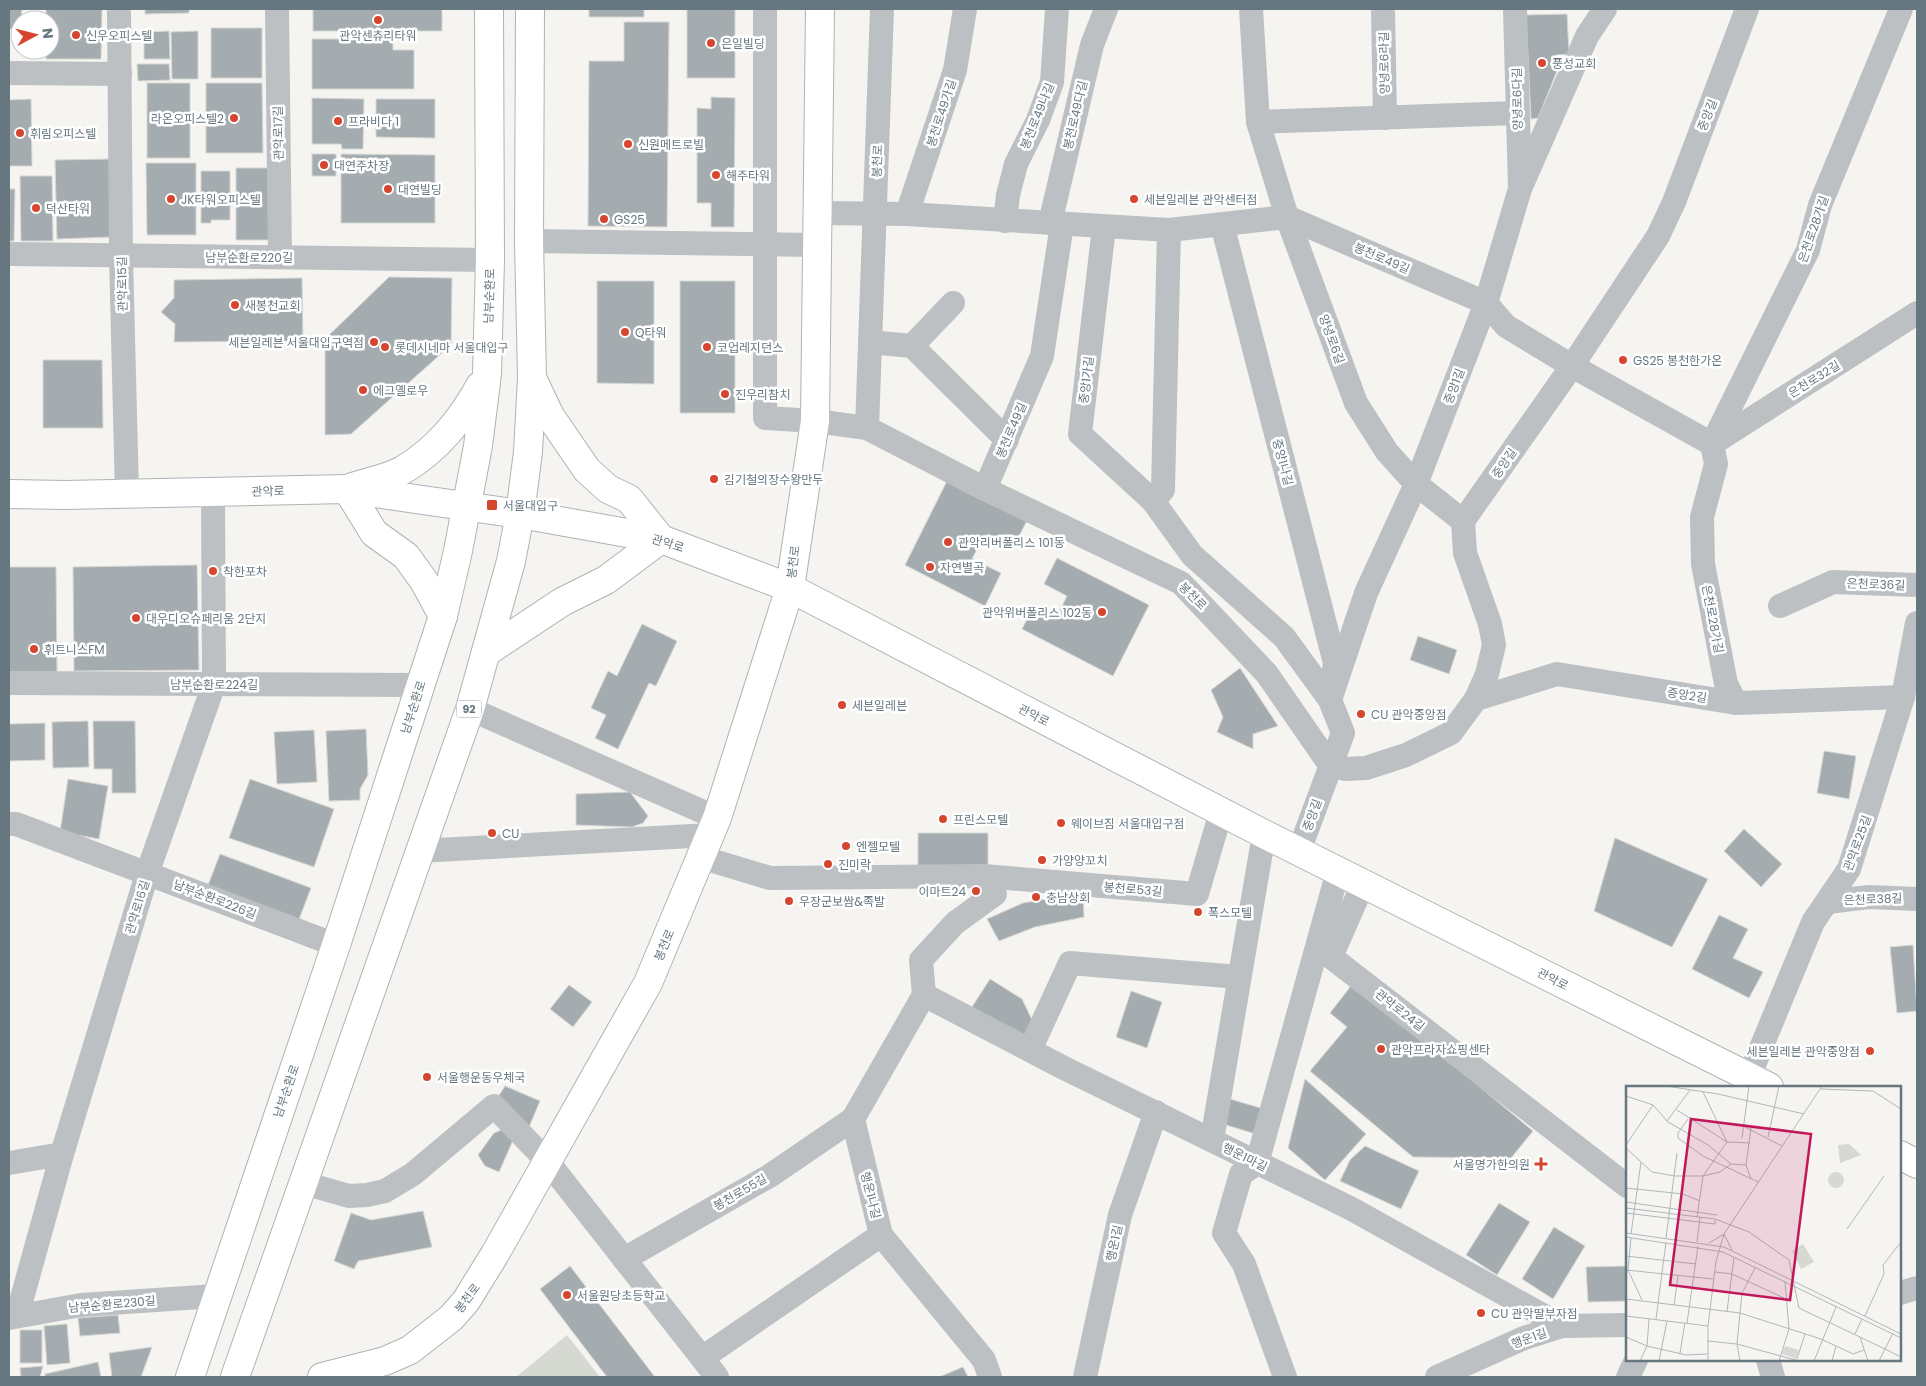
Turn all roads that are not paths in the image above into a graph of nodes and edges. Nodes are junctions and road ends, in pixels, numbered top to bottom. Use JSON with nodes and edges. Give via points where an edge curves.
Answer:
{"nodes":[{"id":1,"x":119,"y":9,"type":"edge"},
{"id":2,"x":276,"y":9,"type":"edge"},
{"id":3,"x":490,"y":9,"type":"edge"},
{"id":4,"x":530,"y":9,"type":"edge"},
{"id":5,"x":765,"y":9,"type":"edge"},
{"id":6,"x":820,"y":9,"type":"edge"},
{"id":7,"x":882,"y":9,"type":"edge"},
{"id":8,"x":965,"y":9,"type":"edge"},
{"id":9,"x":1057,"y":9,"type":"edge"},
{"id":10,"x":1106,"y":9,"type":"edge"},
{"id":11,"x":1251,"y":9,"type":"edge"},
{"id":12,"x":1383,"y":9,"type":"edge"},
{"id":13,"x":1515,"y":9,"type":"edge"},
{"id":14,"x":1605,"y":9,"type":"edge"},
{"id":15,"x":1747,"y":9,"type":"edge"},
{"id":16,"x":1901,"y":9,"type":"edge"},
{"id":17,"x":9,"y":73,"type":"edge"},
{"id":18,"x":120,"y":74,"type":"junction"},
{"id":19,"x":1516,"y":113,"type":"junction"},
{"id":20,"x":1385,"y":118,"type":"junction"},
{"id":21,"x":1258,"y":122,"type":"junction"},
{"id":22,"x":1520,"y":189,"type":"junction"},
{"id":23,"x":819,"y":213,"type":"junction"},
{"id":24,"x":875,"y":214,"type":"junction"},
{"id":25,"x":907,"y":214,"type":"junction"},
{"id":26,"x":1287,"y":217,"type":"junction"},
{"id":27,"x":1005,"y":221,"type":"junction"},
{"id":28,"x":1056,"y":224,"type":"junction"},
{"id":29,"x":1222,"y":224,"type":"junction"},
{"id":30,"x":1104,"y":227,"type":"junction"},
{"id":31,"x":1169,"y":230,"type":"junction"},
{"id":32,"x":529,"y":241,"type":"junction"},
{"id":33,"x":764,"y":245,"type":"junction"},
{"id":34,"x":818,"y":246,"type":"junction"},
{"id":35,"x":9,"y":254,"type":"edge"},
{"id":36,"x":122,"y":256,"type":"junction"},
{"id":37,"x":280,"y":257,"type":"junction"},
{"id":38,"x":490,"y":260,"type":"junction"},
{"id":39,"x":954,"y":303,"type":"dead end"},
{"id":40,"x":1486,"y":303,"type":"junction"},
{"id":41,"x":1917,"y":313,"type":"edge"},
{"id":42,"x":870,"y":342,"type":"junction"},
{"id":43,"x":912,"y":346,"type":"junction"},
{"id":44,"x":1572,"y":366,"type":"junction"},
{"id":45,"x":487,"y":374,"type":"junction"},
{"id":46,"x":532,"y":378,"type":"junction"},
{"id":47,"x":815,"y":420,"type":"junction"},
{"id":48,"x":867,"y":428,"type":"junction"},
{"id":49,"x":1007,"y":440,"type":"junction"},
{"id":50,"x":1712,"y":444,"type":"junction"},
{"id":51,"x":1416,"y":484,"type":"junction"},
{"id":52,"x":347,"y":489,"type":"junction"},
{"id":53,"x":985,"y":489,"type":"junction"},
{"id":54,"x":213,"y":493,"type":"junction"},
{"id":55,"x":9,"y":494,"type":"edge"},
{"id":56,"x":127,"y":494,"type":"junction"},
{"id":57,"x":1158,"y":495,"type":"junction"},
{"id":58,"x":467,"y":506,"type":"junction"},
{"id":59,"x":520,"y":514,"type":"junction"},
{"id":60,"x":1463,"y":521,"type":"junction"},
{"id":61,"x":661,"y":539,"type":"junction"},
{"id":62,"x":1192,"y":555,"type":"junction"},
{"id":63,"x":1181,"y":583,"type":"junction"},
{"id":64,"x":1917,"y":585,"type":"edge"},
{"id":65,"x":790,"y":588,"type":"junction"},
{"id":66,"x":1780,"y":606,"type":"dead end"},
{"id":67,"x":443,"y":616,"type":"junction"},
{"id":68,"x":1917,"y":623,"type":"edge"},
{"id":69,"x":488,"y":651,"type":"junction"},
{"id":70,"x":9,"y":683,"type":"edge"},
{"id":71,"x":214,"y":684,"type":"junction"},
{"id":72,"x":420,"y":685,"type":"junction"},
{"id":73,"x":1903,"y":696,"type":"junction"},
{"id":74,"x":1476,"y":699,"type":"junction"},
{"id":75,"x":1330,"y":700,"type":"junction"},
{"id":76,"x":1736,"y":703,"type":"junction"},
{"id":77,"x":470,"y":709,"type":"junction"},
{"id":78,"x":1330,"y":765,"type":"junction"},
{"id":79,"x":1221,"y":812,"type":"junction"},
{"id":80,"x":9,"y":824,"type":"edge"},
{"id":81,"x":1264,"y":834,"type":"junction"},
{"id":82,"x":709,"y":837,"type":"junction"},
{"id":83,"x":419,"y":851,"type":"junction"},
{"id":84,"x":1299,"y":851,"type":"junction"},
{"id":85,"x":1338,"y":871,"type":"junction"},
{"id":86,"x":147,"y":874,"type":"junction"},
{"id":87,"x":984,"y":876,"type":"junction"},
{"id":88,"x":1363,"y":884,"type":"junction"},
{"id":89,"x":1917,"y":899,"type":"edge"},
{"id":90,"x":1828,"y":902,"type":"junction"},
{"id":91,"x":336,"y":945,"type":"junction"},
{"id":92,"x":1239,"y":977,"type":"junction"},
{"id":93,"x":924,"y":995,"type":"junction"},
{"id":94,"x":1030,"y":1050,"type":"junction"},
{"id":95,"x":1759,"y":1082,"type":"edge"},
{"id":96,"x":1156,"y":1112,"type":"junction"},
{"id":97,"x":852,"y":1120,"type":"junction"},
{"id":98,"x":1212,"y":1140,"type":"junction"},
{"id":99,"x":62,"y":1154,"type":"junction"},
{"id":100,"x":1901,"y":1155,"type":"edge"},
{"id":101,"x":548,"y":1162,"type":"junction"},
{"id":102,"x":9,"y":1163,"type":"edge"},
{"id":103,"x":1257,"y":1163,"type":"junction"},
{"id":104,"x":1917,"y":1164,"type":"edge"},
{"id":105,"x":303,"y":1183,"type":"junction"},
{"id":106,"x":1626,"y":1185,"type":"edge"},
{"id":107,"x":881,"y":1235,"type":"junction"},
{"id":108,"x":624,"y":1259,"type":"junction"},
{"id":109,"x":1917,"y":1288,"type":"edge"},
{"id":110,"x":1901,"y":1293,"type":"edge"},
{"id":111,"x":216,"y":1296,"type":"junction"},
{"id":112,"x":13,"y":1317,"type":"edge"},
{"id":113,"x":1626,"y":1325,"type":"edge"},
{"id":114,"x":1562,"y":1326,"type":"junction"},
{"id":115,"x":702,"y":1358,"type":"junction"},
{"id":116,"x":1768,"y":1361,"type":"edge"},
{"id":117,"x":1768,"y":1361,"type":"edge"},
{"id":118,"x":339,"y":1375,"type":"edge"},
{"id":119,"x":190,"y":1377,"type":"edge"},
{"id":120,"x":235,"y":1377,"type":"edge"},
{"id":121,"x":717,"y":1377,"type":"edge"},
{"id":122,"x":990,"y":1377,"type":"edge"},
{"id":123,"x":1085,"y":1377,"type":"edge"},
{"id":124,"x":1285,"y":1377,"type":"edge"},
{"id":125,"x":1437,"y":1377,"type":"edge"},
{"id":126,"x":1762,"y":1377,"type":"edge"},
{"id":127,"x":1773,"y":1377,"type":"edge"}],
"edges":[{"from":1,"to":18,"type":"street","name":"관악로15길"},
{"from":2,"to":37,"type":"street","name":"관악로17길"},
{"from":3,"to":38,"type":"main road","name":"남부순환로"},
{"from":4,"to":32,"type":"main road","number":"92"},
{"from":5,"to":33,"type":"street"},
{"from":6,"to":23,"type":"main road","name":"봉천로"},
{"from":7,"to":24,"type":"street","name":"봉천로"},
{"from":8,"to":25,"type":"street","name":"봉천로49가길","via":[[955,70]]},
{"from":9,"to":27,"type":"street","name":"봉천로49나길","via":[[1052,82],[1016,164]]},
{"from":10,"to":28,"type":"street","name":"봉천로49다길","via":[[1092,44]]},
{"from":11,"to":21,"type":"street","name":"양녕로6길"},
{"from":12,"to":20,"type":"street","name":"양녕로6라길"},
{"from":13,"to":19,"type":"street","name":"양녕로6다길"},
{"from":14,"to":22,"type":"street","name":"중앙1길","via":[[1588,36]]},
{"from":15,"to":44,"type":"street","name":"중앙길","via":[[1658,236]]},
{"from":16,"to":50,"type":"street","name":"은천로28가길","via":[[1820,205],[1808,250]]},
{"from":17,"to":18,"type":"street"},
{"from":18,"to":36,"type":"street","name":"관악로15길"},
{"from":19,"to":20,"type":"street"},
{"from":19,"to":22,"type":"street","name":"양녕로6다길"},
{"from":20,"to":21,"type":"street"},
{"from":21,"to":26,"type":"street","name":"양녕로6길"},
{"from":22,"to":40,"type":"street","name":"중앙1길"},
{"from":23,"to":24,"type":"street","name":"봉천로49길"},
{"from":23,"to":34,"type":"main road","name":"봉천로"},
{"from":24,"to":25,"type":"street","name":"봉천로49길"},
{"from":24,"to":42,"type":"street","name":"봉천로"},
{"from":25,"to":27,"type":"street","name":"봉천로49길"},
{"from":26,"to":29,"type":"street","name":"봉천로49길"},
{"from":26,"to":40,"type":"street","name":"봉천로49길"},
{"from":26,"to":51,"type":"street","name":"양녕로6길","via":[[1356,402],[1387,452]]},
{"from":27,"to":28,"type":"street","name":"봉천로49길"},
{"from":28,"to":30,"type":"street","name":"봉천로49길"},
{"from":28,"to":49,"type":"street","name":"봉천로49길","via":[[1042,356]]},
{"from":29,"to":31,"type":"street","name":"봉천로49길"},
{"from":29,"to":75,"type":"street","name":"중앙1나길","via":[[1335,663]]},
{"from":30,"to":31,"type":"street","name":"봉천로49길"},
{"from":30,"to":57,"type":"street","name":"중앙1가길","via":[[1080,434]]},
{"from":31,"to":57,"type":"street"},
{"from":32,"to":33,"type":"street"},
{"from":32,"to":46,"type":"main road","number":"92"},
{"from":33,"to":34,"type":"street"},
{"from":33,"to":47,"type":"street","via":[[765,418]]},
{"from":34,"to":47,"type":"main road","name":"봉천로"},
{"from":35,"to":36,"type":"street","name":"남부순환로220길"},
{"from":36,"to":37,"type":"street","name":"남부순환로220길"},
{"from":36,"to":56,"type":"street","name":"관악로15길"},
{"from":37,"to":38,"type":"street","name":"남부순환로220길"},
{"from":38,"to":45,"type":"main road","name":"남부순환로"},
{"from":39,"to":43,"type":"street"},
{"from":40,"to":44,"type":"street","name":"봉천로49길","via":[[1506,326]]},
{"from":40,"to":51,"type":"street","name":"중앙1길"},
{"from":41,"to":50,"type":"street","name":"은천로32길"},
{"from":42,"to":43,"type":"street"},
{"from":42,"to":48,"type":"street","name":"봉천로"},
{"from":43,"to":49,"type":"street"},
{"from":44,"to":50,"type":"street"},
{"from":44,"to":60,"type":"street","name":"중앙길"},
{"from":45,"to":52,"type":"main road","via":[[462,418],[436,444],[402,470]]},
{"from":45,"to":58,"type":"main road","name":"남부순환로"},
{"from":46,"to":59,"type":"main road","number":"92","via":[[528,452]]},
{"from":46,"to":61,"type":"main road","via":[[550,416],[588,470],[608,489],[629,499]]},
{"from":47,"to":48,"type":"street","name":"봉천로"},
{"from":47,"to":65,"type":"main road","name":"봉천로"},
{"from":48,"to":53,"type":"street","name":"봉천로"},
{"from":49,"to":53,"type":"street","name":"봉천로49길"},
{"from":50,"to":76,"type":"street","name":"은천로28가길","via":[[1716,464],[1702,517],[1703,564],[1726,684]]},
{"from":51,"to":60,"type":"street","name":"양녕로6길"},
{"from":51,"to":75,"type":"street","name":"중앙1길","via":[[1366,593]]},
{"from":52,"to":54,"type":"main road","name":"관악로"},
{"from":52,"to":58,"type":"main road","name":"관악로"},
{"from":52,"to":67,"type":"main road","via":[[374,533],[406,556]]},
{"from":53,"to":63,"type":"street","name":"봉천로"},
{"from":54,"to":56,"type":"main road","name":"관악로"},
{"from":54,"to":71,"type":"street","name":"관악로16길"},
{"from":55,"to":56,"type":"main road","name":"관악로"},
{"from":57,"to":62,"type":"street","name":"중앙1가길"},
{"from":58,"to":59,"type":"main road","name":"관악로"},
{"from":58,"to":67,"type":"main road","name":"남부순환로"},
{"from":59,"to":61,"type":"main road","name":"관악로"},
{"from":59,"to":69,"type":"main road","number":"92"},
{"from":60,"to":74,"type":"street","via":[[1465,554],[1490,624],[1494,645],[1487,674]]},
{"from":61,"to":65,"type":"main road","name":"관악로"},
{"from":61,"to":69,"type":"main road","via":[[606,580],[562,602]]},
{"from":62,"to":63,"type":"street"},
{"from":62,"to":75,"type":"street","name":"중앙1가길","via":[[1284,637]]},
{"from":63,"to":78,"type":"street","name":"봉천로","via":[[1267,674]]},
{"from":64,"to":66,"type":"street","name":"은천로36길","via":[[1833,582]]},
{"from":65,"to":79,"type":"main road","name":"관악로"},
{"from":65,"to":82,"type":"main road","name":"봉천로"},
{"from":67,"to":72,"type":"main road","name":"남부순환로"},
{"from":68,"to":73,"type":"street","name":"관악로25길"},
{"from":69,"to":77,"type":"main road","number":"92"},
{"from":70,"to":71,"type":"street","name":"남부순환로224길"},
{"from":71,"to":72,"type":"street","name":"남부순환로224길"},
{"from":71,"to":86,"type":"street","name":"관악로16길"},
{"from":72,"to":91,"type":"main road","name":"남부순환로"},
{"from":73,"to":76,"type":"street","name":"중앙2길"},
{"from":73,"to":90,"type":"street","name":"관악로25길","via":[[1849,869]]},
{"from":74,"to":76,"type":"street","name":"중앙2길","via":[[1557,674]]},
{"from":74,"to":78,"type":"street","via":[[1451,733],[1406,755],[1366,768],[1345,769]]},
{"from":75,"to":78,"type":"street","via":[[1343,733]]},
{"from":77,"to":82,"type":"street"},
{"from":77,"to":83,"type":"main road","number":"92"},
{"from":78,"to":84,"type":"street","name":"중앙길"},
{"from":79,"to":81,"type":"main road","name":"관악로"},
{"from":79,"to":87,"type":"street","name":"봉천로53길","via":[[1197,894]]},
{"from":80,"to":86,"type":"street","name":"남부순환로226길"},
{"from":81,"to":84,"type":"main road","name":"관악로"},
{"from":81,"to":92,"type":"street"},
{"from":82,"to":83,"type":"street"},
{"from":82,"to":87,"type":"street","name":"봉천로53길","via":[[770,878]]},
{"from":82,"to":101,"type":"main road","name":"봉천로","via":[[648,983]]},
{"from":83,"to":105,"type":"main road","number":"92"},
{"from":84,"to":85,"type":"main road","name":"관악로"},
{"from":85,"to":88,"type":"main road","name":"관악로"},
{"from":85,"to":103,"type":"street"},
{"from":86,"to":91,"type":"street","name":"남부순환로226길"},
{"from":86,"to":99,"type":"street","name":"관악로16길"},
{"from":87,"to":93,"type":"street","via":[[995,894],[956,923],[921,960]]},
{"from":88,"to":95,"type":"main road","name":"관악로"},
{"from":88,"to":106,"type":"street","name":"관악로24길","via":[[1331,957]]},
{"from":89,"to":90,"type":"street","name":"은천로38길","via":[[1869,897]]},
{"from":90,"to":95,"type":"street","name":"관악로25길","via":[[1814,922]]},
{"from":91,"to":111,"type":"main road","name":"남부순환로"},
{"from":92,"to":94,"type":"street","via":[[1070,963]]},
{"from":92,"to":98,"type":"street"},
{"from":93,"to":94,"type":"street","name":"행운1마길"},
{"from":93,"to":97,"type":"street"},
{"from":94,"to":96,"type":"street","name":"행운1마길"},
{"from":96,"to":98,"type":"street","name":"행운1마길"},
{"from":96,"to":123,"type":"street","name":"행운1길","via":[[1120,1215]]},
{"from":97,"to":107,"type":"street","name":"행운1나길"},
{"from":97,"to":108,"type":"street","name":"봉천로55길","via":[[771,1175]]},
{"from":98,"to":103,"type":"street","name":"행운1마길"},
{"from":99,"to":102,"type":"street"},
{"from":99,"to":112,"type":"street","name":"관악로16길"},
{"from":100,"to":104,"type":"main road"},
{"from":101,"to":105,"type":"street","via":[[494,1106],[413,1174],[385,1192],[349,1196]]},
{"from":101,"to":108,"type":"street"},
{"from":101,"to":118,"type":"main road","name":"봉천로","via":[[480,1281],[451,1318],[410,1350]]},
{"from":103,"to":114,"type":"street","name":"행운1마길","via":[[1350,1208]]},
{"from":103,"to":124,"type":"street","via":[[1241,1174],[1224,1233],[1244,1264]]},
{"from":105,"to":120,"type":"main road","number":"92"},
{"from":107,"to":115,"type":"street"},
{"from":107,"to":122,"type":"street","name":"행운1나길","via":[[984,1360]]},
{"from":108,"to":115,"type":"street"},
{"from":109,"to":110,"type":"street"},
{"from":111,"to":112,"type":"street","name":"남부순환로230길","via":[[81,1305]]},
{"from":111,"to":119,"type":"main road","name":"남부순환로"},
{"from":113,"to":114,"type":"street","name":"행운1길"},
{"from":114,"to":125,"type":"street","name":"행운1길","via":[[1524,1338]]},
{"from":115,"to":121,"type":"street"},
{"from":116,"to":126,"type":"street"},
{"from":117,"to":127,"type":"street"}]}
